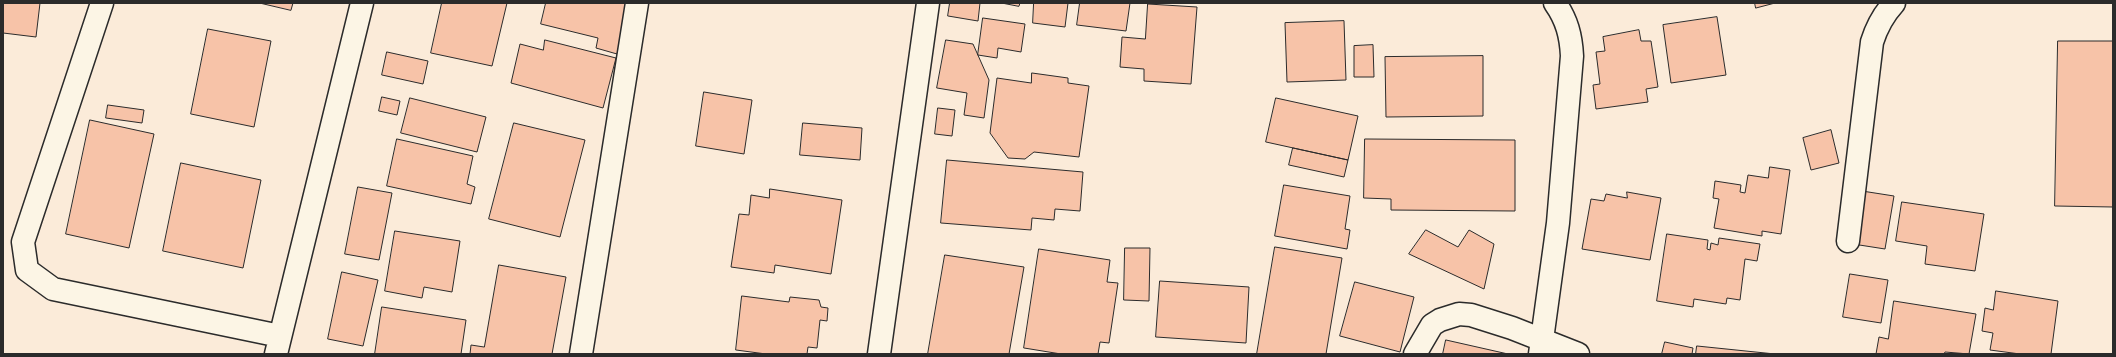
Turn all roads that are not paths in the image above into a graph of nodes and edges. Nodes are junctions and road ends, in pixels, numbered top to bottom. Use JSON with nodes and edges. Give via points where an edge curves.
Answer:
{"nodes":[{"id":1,"x":102,"y":3,"type":"edge"},
{"id":2,"x":362,"y":3,"type":"edge"},
{"id":3,"x":637,"y":3,"type":"edge"},
{"id":4,"x":928,"y":3,"type":"edge"},
{"id":5,"x":1555,"y":3,"type":"edge"},
{"id":6,"x":1894,"y":3,"type":"edge"},
{"id":7,"x":1848,"y":241,"type":"dead end"},
{"id":8,"x":278,"y":345,"type":"edge"},
{"id":9,"x":1541,"y":346,"type":"edge"},
{"id":10,"x":581,"y":354,"type":"edge"},
{"id":11,"x":879,"y":354,"type":"edge"},
{"id":12,"x":1415,"y":354,"type":"edge"},
{"id":13,"x":1578,"y":354,"type":"edge"}],
"edges":[{"from":1,"to":8,"type":"street","via":[[23,242],[27,270],[53,288]]},
{"from":2,"to":8,"type":"street"},
{"from":3,"to":10,"type":"street"},
{"from":4,"to":11,"type":"street"},
{"from":5,"to":9,"type":"street","via":[[1566,20],[1572,56],[1558,223]]},
{"from":6,"to":7,"type":"street","via":[[1876,27],[1872,42]]},
{"from":9,"to":12,"type":"street","via":[[1471,315],[1459,314],[1449,316],[1432,326]]},
{"from":9,"to":13,"type":"street"}]}
